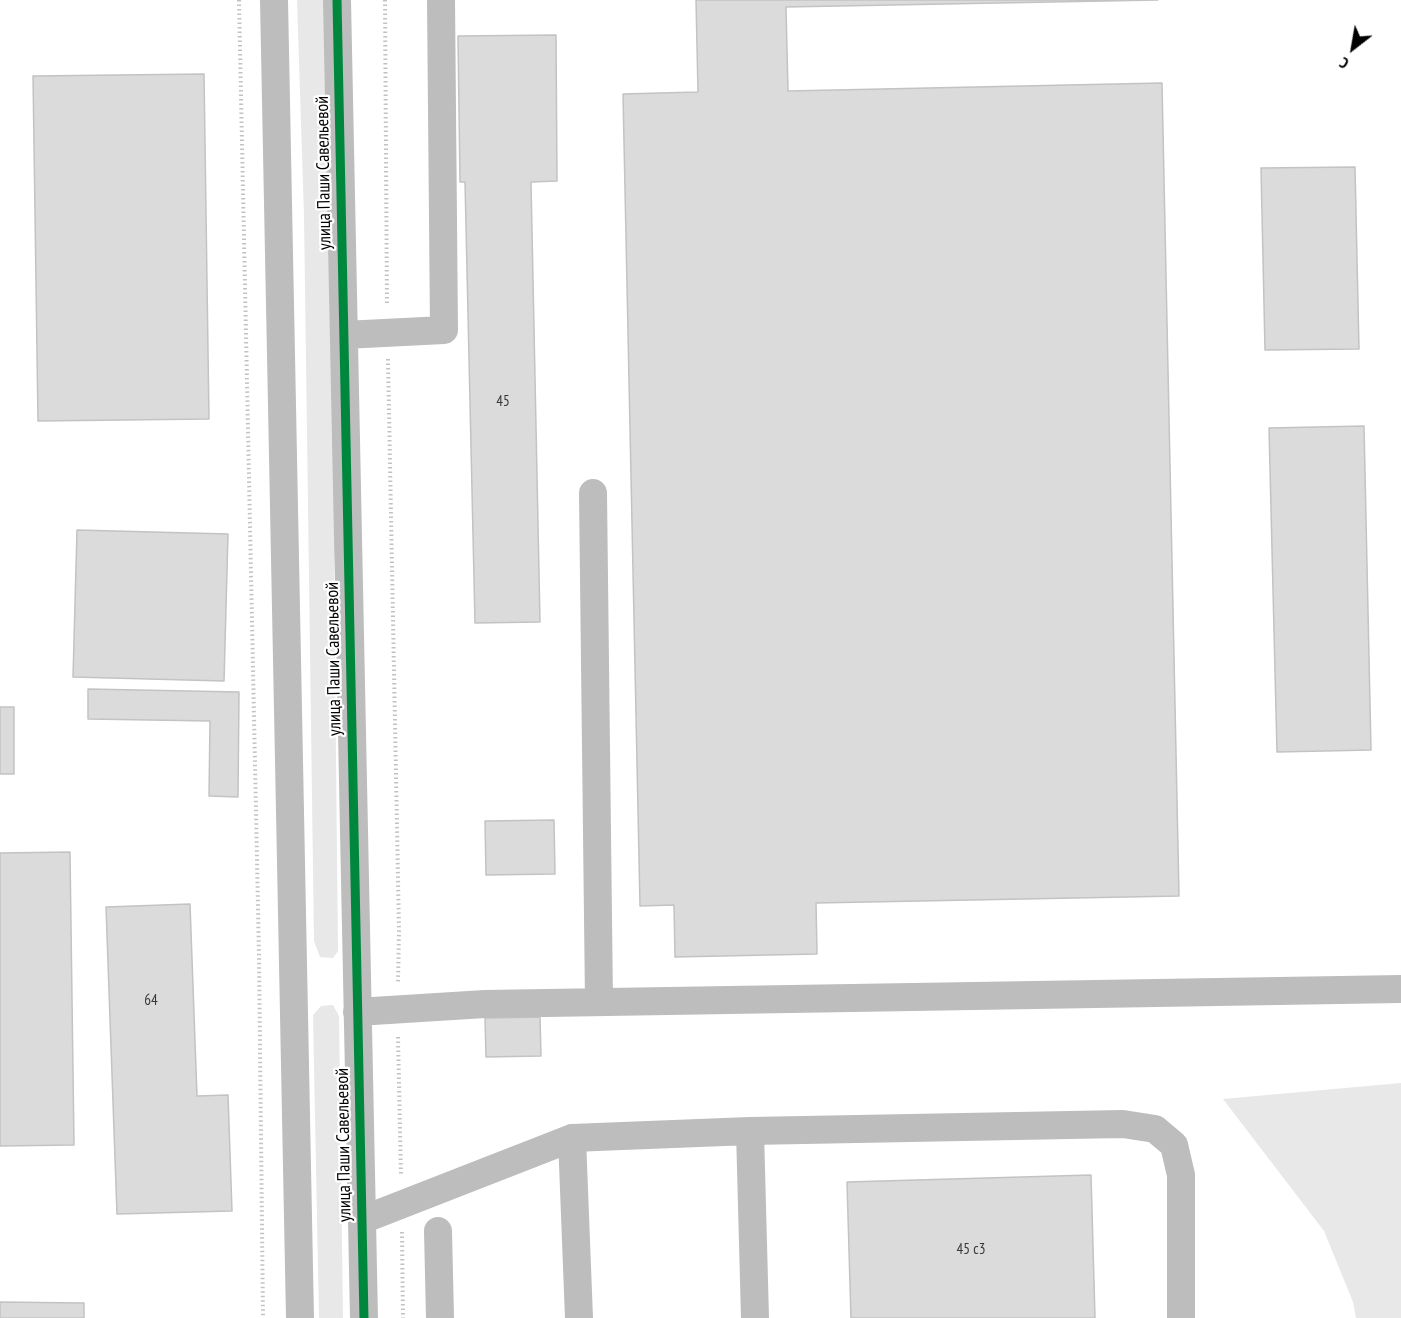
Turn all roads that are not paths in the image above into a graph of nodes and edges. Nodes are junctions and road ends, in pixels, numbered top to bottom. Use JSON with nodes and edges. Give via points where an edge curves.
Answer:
{"nodes":[{"id":1,"x":274,"y":0,"type":"edge"},
{"id":2,"x":337,"y":0,"type":"edge"},
{"id":3,"x":441,"y":0,"type":"edge"},
{"id":4,"x":344,"y":335,"type":"junction"},
{"id":5,"x":593,"y":493,"type":"dead end"},
{"id":6,"x":1401,"y":989,"type":"edge"},
{"id":7,"x":599,"y":1002,"type":"junction"},
{"id":8,"x":357,"y":1012,"type":"junction"},
{"id":9,"x":750,"y":1131,"type":"junction"},
{"id":10,"x":572,"y":1138,"type":"junction"},
{"id":11,"x":362,"y":1220,"type":"junction"},
{"id":12,"x":438,"y":1231,"type":"dead end"},
{"id":13,"x":300,"y":1318,"type":"edge"},
{"id":14,"x":364,"y":1318,"type":"edge"},
{"id":15,"x":440,"y":1318,"type":"edge"},
{"id":16,"x":579,"y":1318,"type":"edge"},
{"id":17,"x":755,"y":1318,"type":"edge"},
{"id":18,"x":1181,"y":1318,"type":"edge"}],
"edges":[{"from":1,"to":13,"type":"street"},
{"from":2,"to":4,"type":"street","name":"улица Паши Савельевой"},
{"from":3,"to":4,"type":"street","via":[[444,330]]},
{"from":4,"to":8,"type":"street","name":"улица Паши Савельевой"},
{"from":5,"to":7,"type":"street"},
{"from":6,"to":7,"type":"street"},
{"from":7,"to":8,"type":"street"},
{"from":8,"to":11,"type":"street","name":"улица Паши Савельевой"},
{"from":9,"to":10,"type":"street"},
{"from":9,"to":17,"type":"street"},
{"from":9,"to":18,"type":"street","via":[[1123,1124],[1155,1130],[1174,1145],[1181,1175]]},
{"from":10,"to":11,"type":"street"},
{"from":10,"to":16,"type":"street"},
{"from":11,"to":14,"type":"street","name":"улица Паши Савельевой"},
{"from":12,"to":15,"type":"street"}]}
